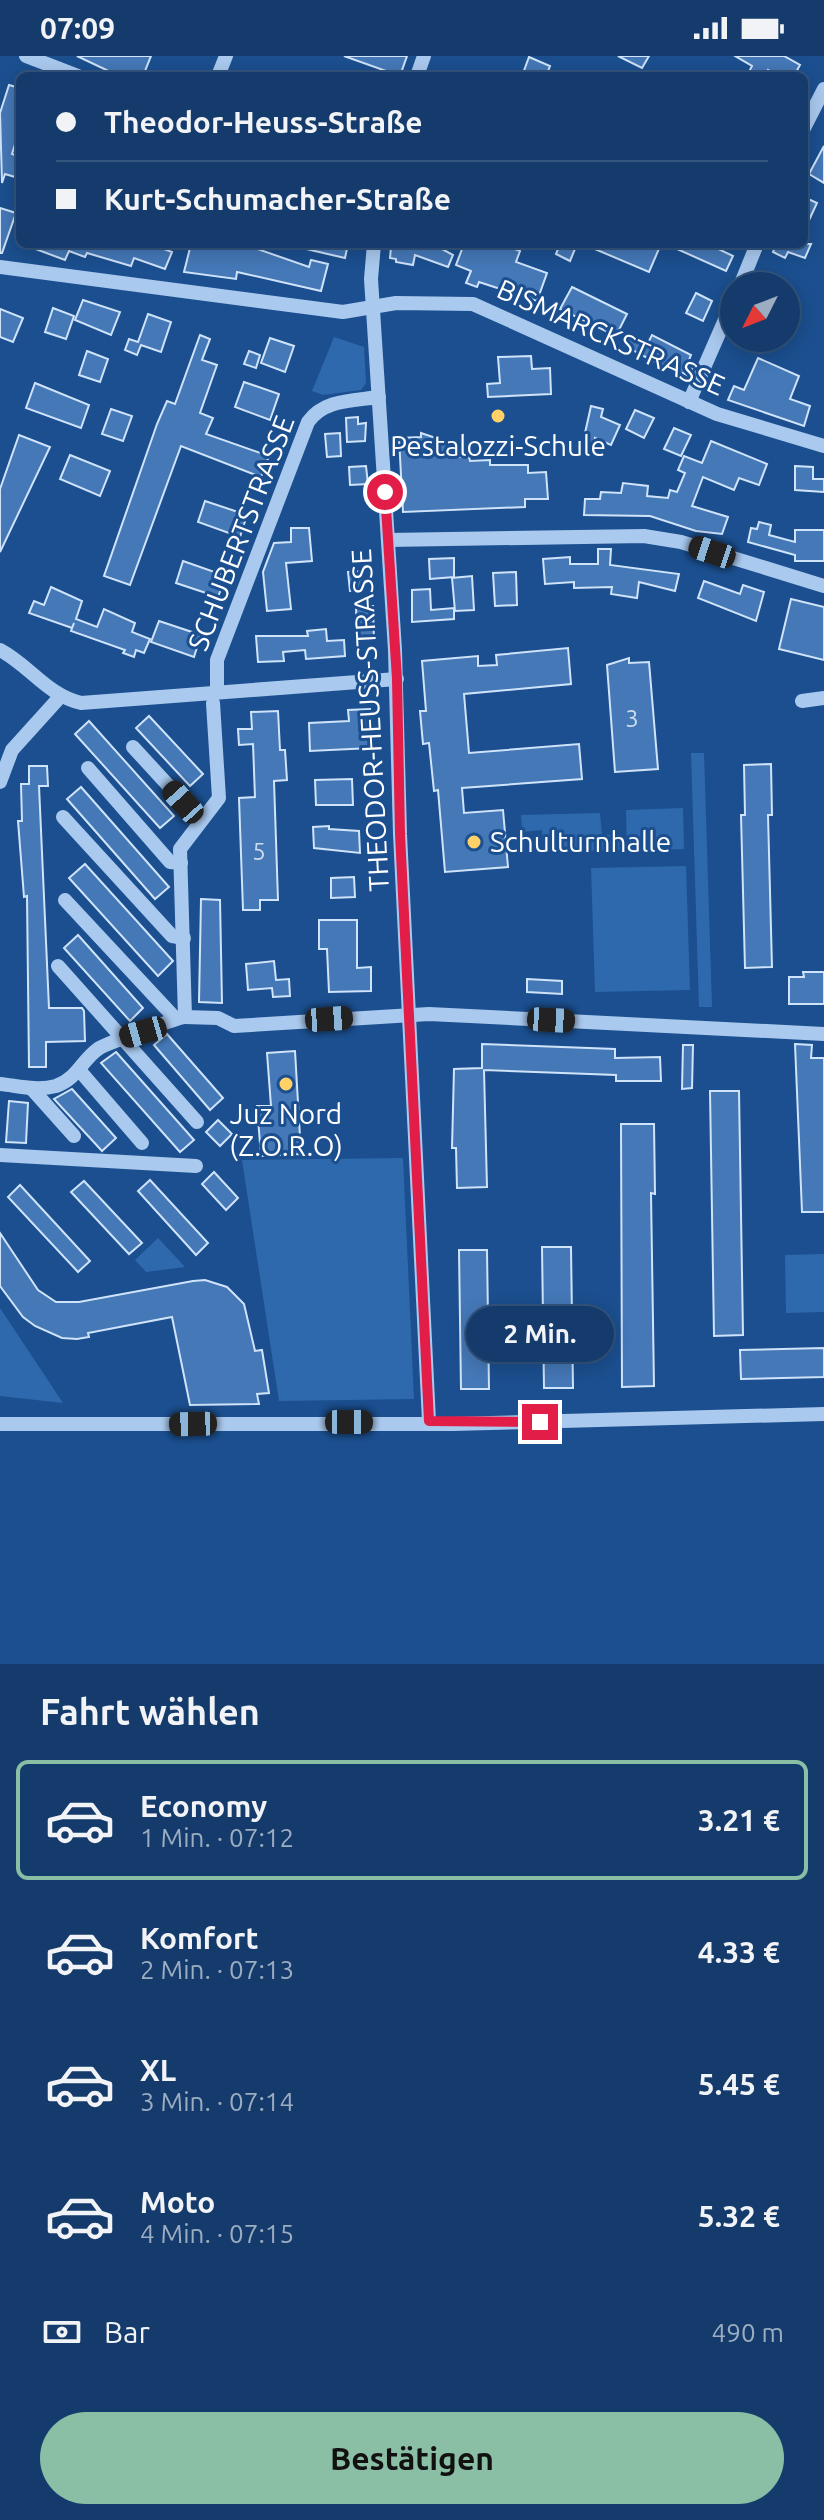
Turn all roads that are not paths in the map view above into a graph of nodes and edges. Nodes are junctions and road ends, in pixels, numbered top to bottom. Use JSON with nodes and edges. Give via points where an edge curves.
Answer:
{"nodes":[{"id":1,"x":26,"y":56,"type":"edge"},
{"id":2,"x":68,"y":72,"type":"edge"},
{"id":3,"x":824,"y":89,"type":"edge"},
{"id":4,"x":808,"y":120,"type":"edge"},
{"id":5,"x":374,"y":248,"type":"edge"},
{"id":6,"x":755,"y":248,"type":"edge"},
{"id":7,"x":0,"y":267,"type":"edge"},
{"id":8,"x":746,"y":272,"type":"edge"},
{"id":9,"x":373,"y":305,"type":"junction"},
{"id":10,"x":720,"y":331,"type":"edge"},
{"id":11,"x":379,"y":397,"type":"junction"},
{"id":12,"x":689,"y":402,"type":"junction"},
{"id":13,"x":824,"y":446,"type":"edge"},
{"id":14,"x":388,"y":540,"type":"junction"},
{"id":15,"x":824,"y":586,"type":"edge"},
{"id":16,"x":0,"y":650,"type":"edge"},
{"id":17,"x":397,"y":679,"type":"junction"},
{"id":18,"x":59,"y":698,"type":"junction"},
{"id":19,"x":215,"y":698,"type":"junction"},
{"id":20,"x":824,"y":698,"type":"edge"},
{"id":21,"x":802,"y":701,"type":"dead end"},
{"id":22,"x":133,"y":747,"type":"dead end"},
{"id":23,"x":88,"y":768,"type":"dead end"},
{"id":24,"x":0,"y":782,"type":"edge"},
{"id":25,"x":63,"y":817,"type":"dead end"},
{"id":26,"x":200,"y":820,"type":"junction"},
{"id":27,"x":181,"y":863,"type":"junction"},
{"id":28,"x":65,"y":900,"type":"dead end"},
{"id":29,"x":184,"y":938,"type":"junction"},
{"id":30,"x":58,"y":966,"type":"dead end"},
{"id":31,"x":410,"y":1013,"type":"junction"},
{"id":32,"x":180,"y":1017,"type":"junction"},
{"id":33,"x":824,"y":1034,"type":"edge"},
{"id":34,"x":124,"y":1038,"type":"junction"},
{"id":35,"x":80,"y":1071,"type":"junction"},
{"id":36,"x":0,"y":1084,"type":"edge"},
{"id":37,"x":32,"y":1089,"type":"junction"},
{"id":38,"x":197,"y":1122,"type":"dead end"},
{"id":39,"x":74,"y":1136,"type":"dead end"},
{"id":40,"x":142,"y":1143,"type":"dead end"},
{"id":41,"x":0,"y":1155,"type":"edge"},
{"id":42,"x":196,"y":1166,"type":"dead end"},
{"id":43,"x":824,"y":1414,"type":"edge"},
{"id":44,"x":429,"y":1421,"type":"junction"},
{"id":45,"x":0,"y":1424,"type":"edge"}],
"edges":[{"from":1,"to":2,"type":"street"},
{"from":3,"to":4,"type":"street"},
{"from":5,"to":9,"type":"street","name":"THEODOR-HEUSS-STRASSE"},
{"from":6,"to":8,"type":"street"},
{"from":7,"to":9,"type":"street","name":"BISMARCKSTRASSE","via":[[343,312]]},
{"from":9,"to":11,"type":"street","name":"THEODOR-HEUSS-STRASSE"},
{"from":9,"to":12,"type":"street","name":"BISMARCKSTRASSE","via":[[473,304]]},
{"from":10,"to":12,"type":"street"},
{"from":11,"to":14,"type":"street","name":"THEODOR-HEUSS-STRASSE"},
{"from":11,"to":19,"type":"street","name":"SCHUBERTSTRASSE","via":[[328,404],[308,422],[217,660]]},
{"from":12,"to":13,"type":"street","name":"BISMARCKSTRASSE"},
{"from":14,"to":15,"type":"street","via":[[644,536],[681,542]]},
{"from":14,"to":17,"type":"street","name":"THEODOR-HEUSS-STRASSE"},
{"from":16,"to":18,"type":"street"},
{"from":17,"to":19,"type":"street"},
{"from":17,"to":31,"type":"street","name":"THEODOR-HEUSS-STRASSE"},
{"from":18,"to":19,"type":"street","via":[[81,703]]},
{"from":18,"to":24,"type":"street","via":[[12,750]]},
{"from":19,"to":26,"type":"street","name":"SCHUBERTSTRASSE","via":[[219,798]]},
{"from":20,"to":21,"type":"street"},
{"from":22,"to":26,"type":"street"},
{"from":23,"to":27,"type":"street","via":[[170,862]]},
{"from":25,"to":29,"type":"street","via":[[172,936]]},
{"from":26,"to":27,"type":"street","name":"SCHUBERTSTRASSE","via":[[180,849]]},
{"from":27,"to":29,"type":"street"},
{"from":28,"to":32,"type":"street"},
{"from":29,"to":32,"type":"street"},
{"from":30,"to":34,"type":"street"},
{"from":31,"to":32,"type":"street","via":[[234,1026],[218,1018]]},
{"from":31,"to":33,"type":"street"},
{"from":31,"to":44,"type":"street","name":"THEODOR-HEUSS-STRASSE"},
{"from":32,"to":34,"type":"street"},
{"from":34,"to":35,"type":"street","via":[[97,1049]]},
{"from":34,"to":38,"type":"street"},
{"from":35,"to":37,"type":"street","via":[[58,1085]]},
{"from":35,"to":40,"type":"street"},
{"from":36,"to":37,"type":"street"},
{"from":37,"to":39,"type":"street"},
{"from":41,"to":42,"type":"street"},
{"from":43,"to":44,"type":"street"},
{"from":44,"to":45,"type":"street"}]}
